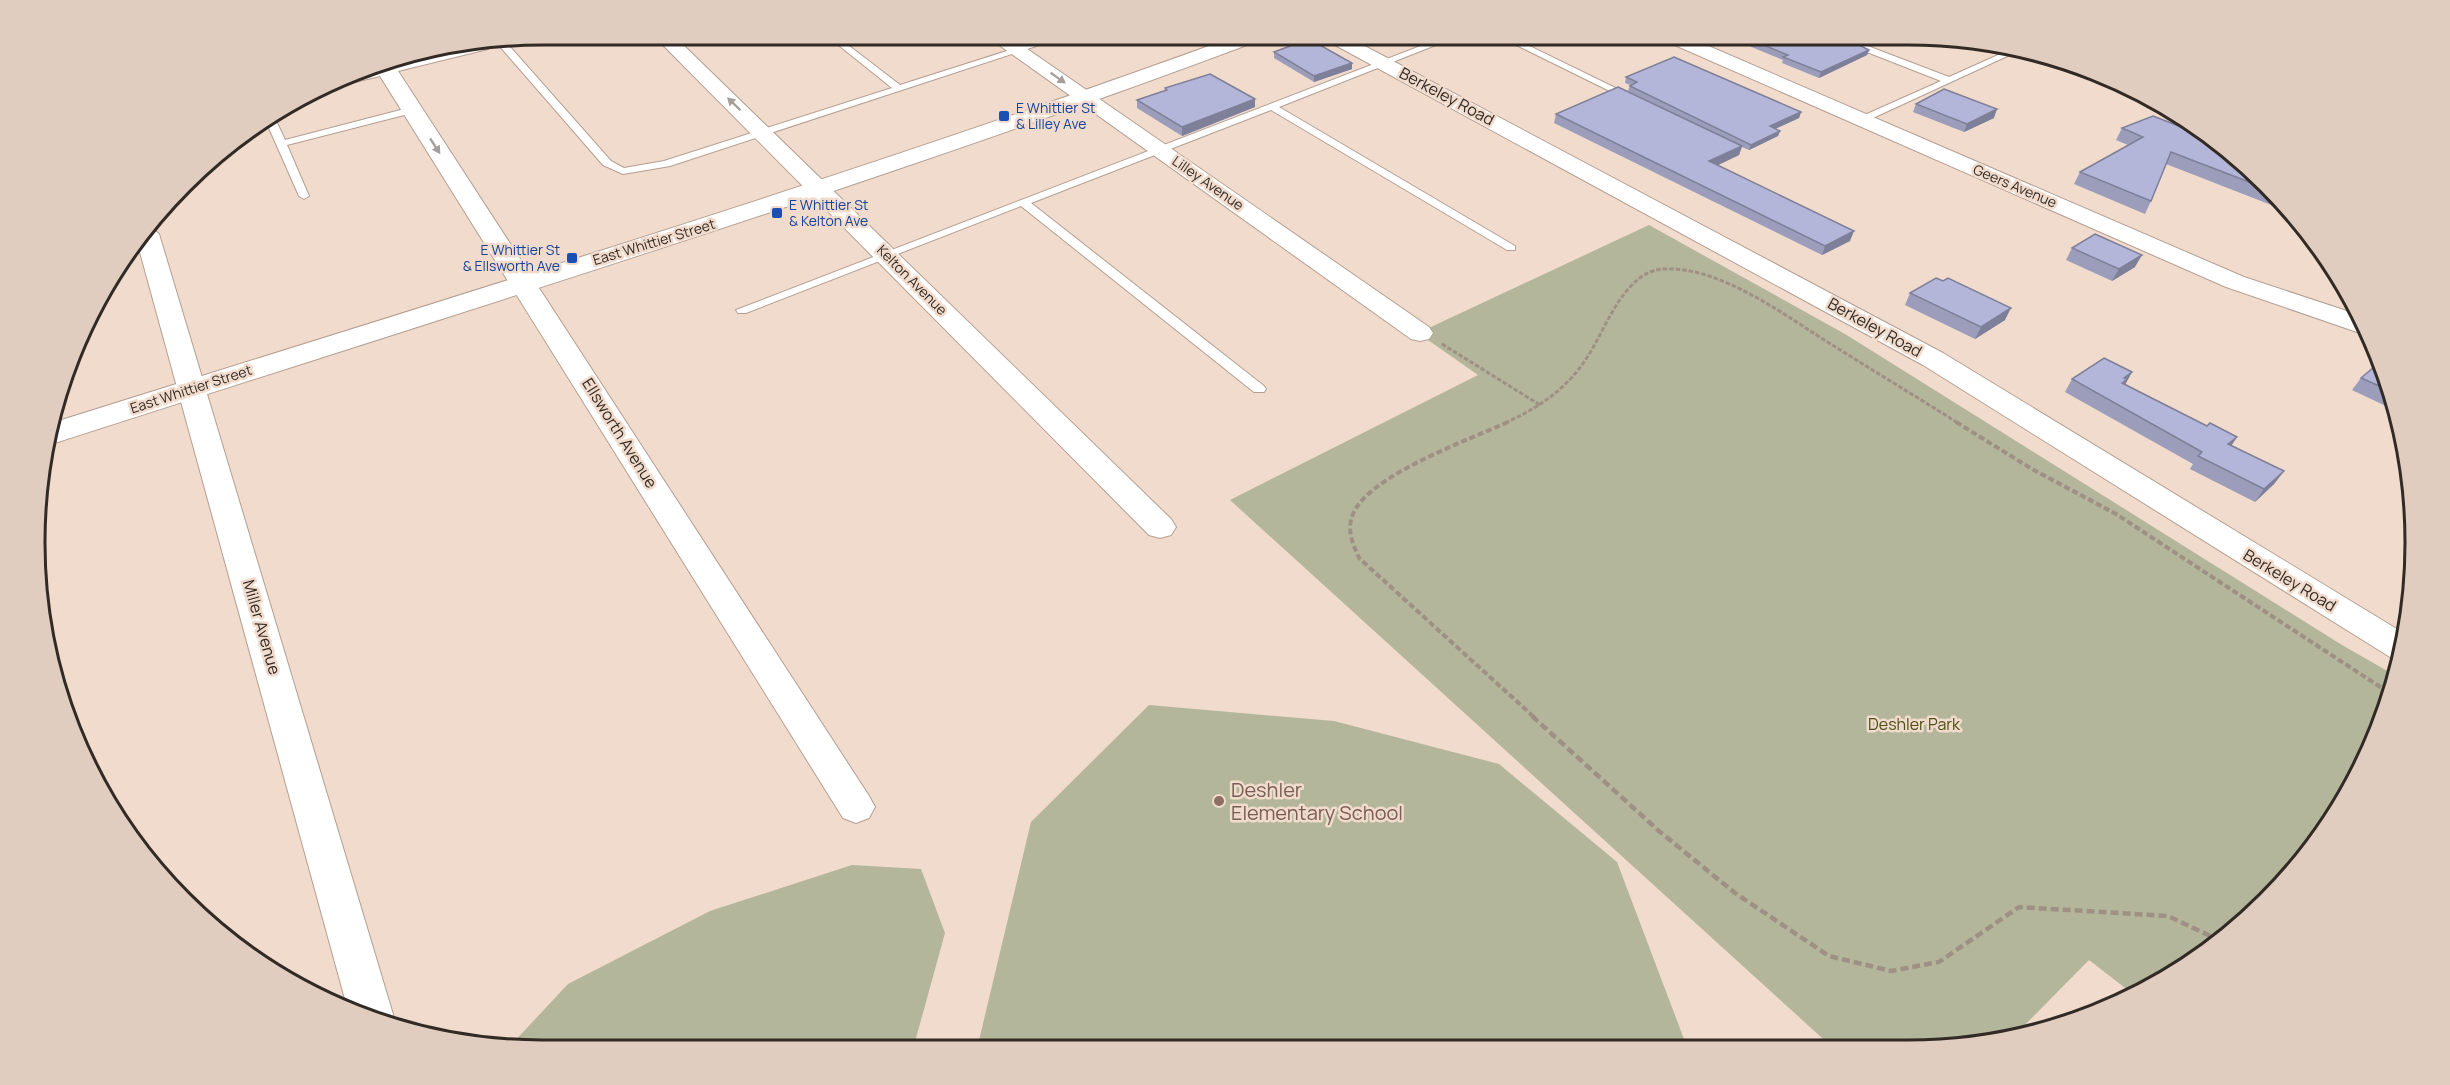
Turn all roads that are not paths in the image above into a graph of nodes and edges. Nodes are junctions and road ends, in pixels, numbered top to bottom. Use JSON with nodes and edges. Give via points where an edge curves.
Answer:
{"nodes":[{"id":1,"x":674,"y":45,"type":"edge"},
{"id":2,"x":844,"y":45,"type":"edge"},
{"id":3,"x":1010,"y":45,"type":"edge"},
{"id":4,"x":1035,"y":45,"type":"edge"},
{"id":5,"x":1227,"y":45,"type":"edge"},
{"id":6,"x":1351,"y":45,"type":"edge"},
{"id":7,"x":1427,"y":45,"type":"edge"},
{"id":8,"x":1524,"y":45,"type":"edge"},
{"id":9,"x":1693,"y":45,"type":"edge"},
{"id":10,"x":1857,"y":45,"type":"edge"},
{"id":11,"x":504,"y":47,"type":"edge"},
{"id":12,"x":1018,"y":51,"type":"junction"},
{"id":13,"x":2005,"y":55,"type":"edge"},
{"id":14,"x":1381,"y":62,"type":"junction"},
{"id":15,"x":386,"y":70,"type":"edge"},
{"id":16,"x":1950,"y":81,"type":"junction"},
{"id":17,"x":899,"y":89,"type":"junction"},
{"id":18,"x":1086,"y":98,"type":"junction"},
{"id":19,"x":1637,"y":100,"type":"edge"},
{"id":20,"x":1272,"y":106,"type":"junction"},
{"id":21,"x":412,"y":110,"type":"junction"},
{"id":22,"x":1862,"y":120,"type":"junction"},
{"id":23,"x":273,"y":125,"type":"edge"},
{"id":24,"x":763,"y":133,"type":"junction"},
{"id":25,"x":280,"y":144,"type":"junction"},
{"id":26,"x":1161,"y":150,"type":"junction"},
{"id":27,"x":820,"y":189,"type":"junction"},
{"id":28,"x":304,"y":196,"type":"dead end"},
{"id":29,"x":1023,"y":201,"type":"junction"},
{"id":30,"x":149,"y":239,"type":"edge"},
{"id":31,"x":1511,"y":248,"type":"dead end"},
{"id":32,"x":884,"y":253,"type":"junction"},
{"id":33,"x":523,"y":283,"type":"junction"},
{"id":34,"x":742,"y":310,"type":"dead end"},
{"id":35,"x":2354,"y":322,"type":"edge"},
{"id":36,"x":1420,"y":333,"type":"road end"},
{"id":37,"x":191,"y":389,"type":"junction"},
{"id":38,"x":1259,"y":389,"type":"dead end"},
{"id":39,"x":58,"y":431,"type":"edge"},
{"id":40,"x":1160,"y":527,"type":"dead end"},
{"id":41,"x":2394,"y":643,"type":"edge"},
{"id":42,"x":856,"y":807,"type":"dead end"},
{"id":43,"x":370,"y":1009,"type":"edge"}],
"edges":[{"from":24,"to":1,"type":"street","name":"Kelton Avenue","one_way":true},
{"from":2,"to":17,"type":"lane"},
{"from":3,"to":12,"type":"street","name":"Lilley Avenue"},
{"from":4,"to":12,"type":"lane"},
{"from":5,"to":18,"type":"street","name":"East Whittier Street"},
{"from":6,"to":14,"type":"street","name":"Berkeley Road"},
{"from":7,"to":14,"type":"lane"},
{"from":8,"to":19,"type":"lane"},
{"from":9,"to":22,"type":"street","name":"Geers Avenue"},
{"from":10,"to":16,"type":"lane"},
{"from":11,"to":24,"type":"lane","via":[[607,163],[623,171],[666,164]]},
{"from":12,"to":17,"type":"lane"},
{"from":12,"to":18,"type":"street","name":"Lilley Avenue","one_way":true},
{"from":13,"to":16,"type":"lane"},
{"from":14,"to":20,"type":"lane"},
{"from":14,"to":41,"type":"street","name":"Berkeley Road","via":[[1933,359]]},
{"from":15,"to":21,"type":"street","name":"Ellsworth Avenue"},
{"from":16,"to":22,"type":"lane"},
{"from":17,"to":24,"type":"lane"},
{"from":18,"to":26,"type":"street","name":"Lilley Avenue"},
{"from":18,"to":27,"type":"street","name":"East Whittier Street"},
{"from":20,"to":26,"type":"lane"},
{"from":20,"to":31,"type":"lane"},
{"from":21,"to":25,"type":"lane"},
{"from":21,"to":33,"type":"street","name":"Ellsworth Avenue","one_way":true},
{"from":22,"to":35,"type":"street","name":"Geers Avenue","via":[[2235,282]]},
{"from":23,"to":25,"type":"lane"},
{"from":24,"to":27,"type":"street","name":"Kelton Avenue"},
{"from":25,"to":28,"type":"lane"},
{"from":26,"to":29,"type":"lane"},
{"from":26,"to":36,"type":"street","name":"Lilley Avenue"},
{"from":27,"to":32,"type":"street","name":"Kelton Avenue"},
{"from":27,"to":33,"type":"street","name":"East Whittier Street"},
{"from":29,"to":32,"type":"lane"},
{"from":29,"to":38,"type":"lane"},
{"from":30,"to":37,"type":"street","name":"Miller Avenue"},
{"from":32,"to":34,"type":"lane"},
{"from":32,"to":40,"type":"street","name":"Kelton Avenue"},
{"from":33,"to":37,"type":"street","name":"East Whittier Street"},
{"from":33,"to":42,"type":"street","name":"Ellsworth Avenue"},
{"from":37,"to":39,"type":"street","name":"East Whittier Street"},
{"from":37,"to":43,"type":"street","name":"Miller Avenue"}]}
